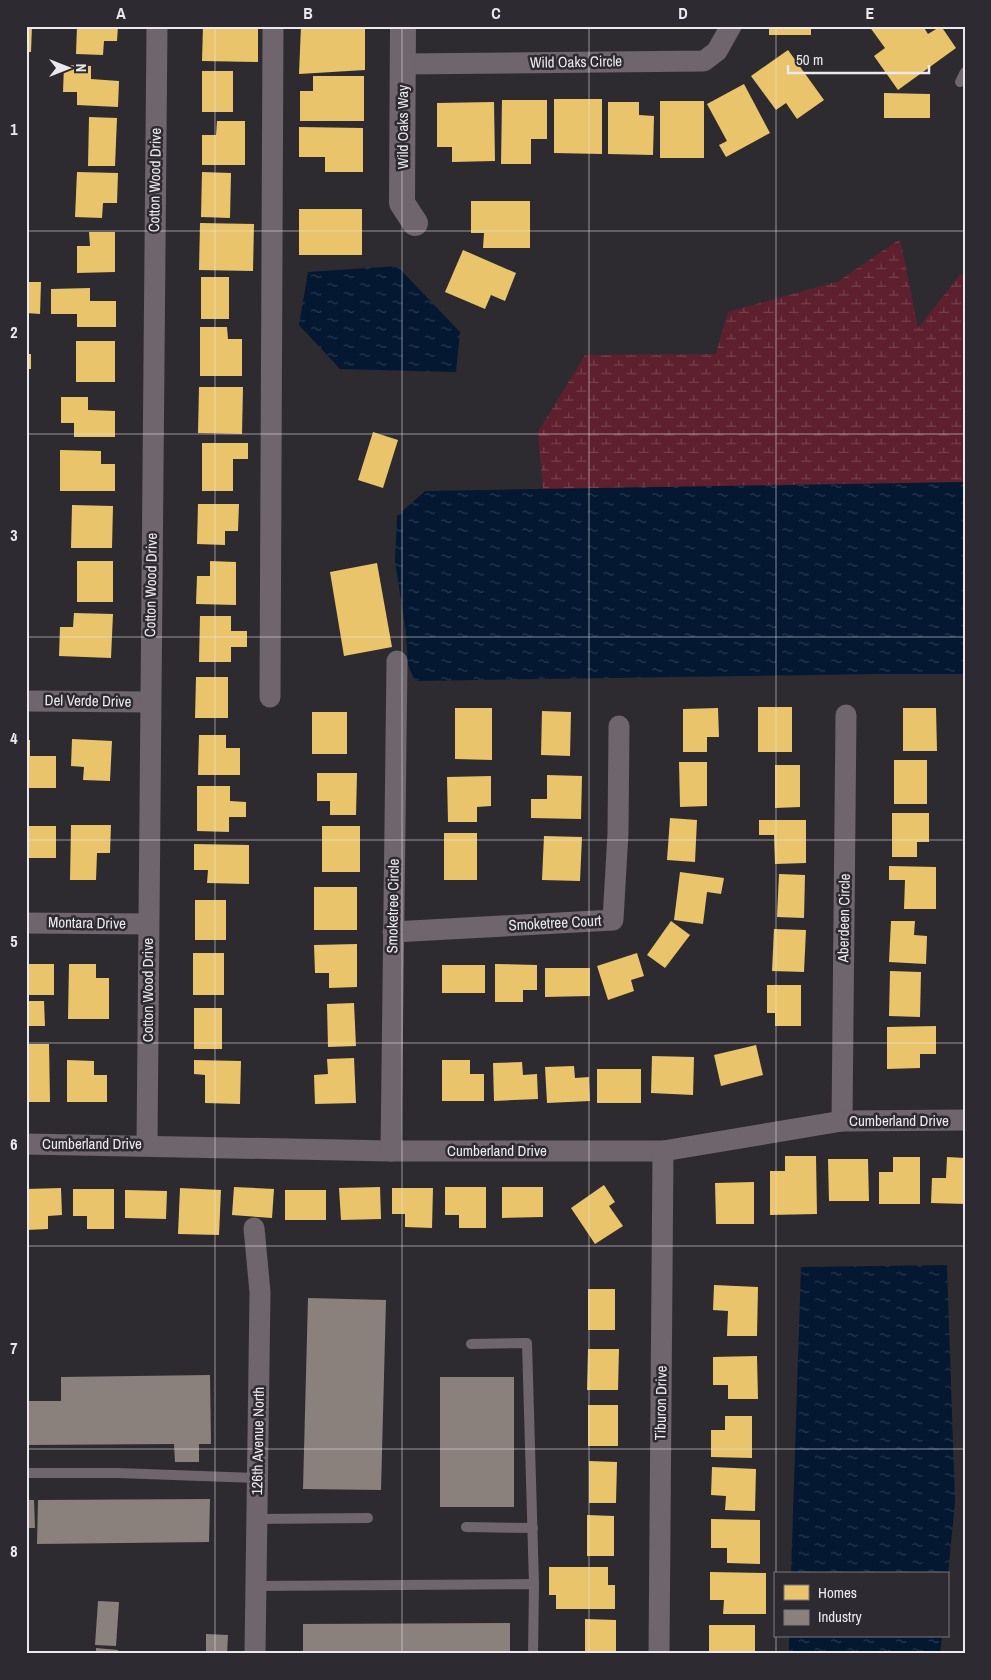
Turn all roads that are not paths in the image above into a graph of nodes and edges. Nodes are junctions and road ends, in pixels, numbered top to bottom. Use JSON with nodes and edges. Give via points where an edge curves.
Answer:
{"nodes":[{"id":1,"x":157,"y":26,"type":"edge"},
{"id":2,"x":273,"y":26,"type":"edge"},
{"id":3,"x":403,"y":26,"type":"edge"},
{"id":4,"x":731,"y":26,"type":"edge"},
{"id":5,"x":403,"y":64,"type":"junction"},
{"id":6,"x":965,"y":72,"type":"edge"},
{"id":7,"x":960,"y":82,"type":"dead end"},
{"id":8,"x":414,"y":224,"type":"dead end"},
{"id":9,"x":397,"y":661,"type":"dead end"},
{"id":10,"x":270,"y":697,"type":"dead end"},
{"id":11,"x":26,"y":700,"type":"edge"},
{"id":12,"x":150,"y":702,"type":"junction"},
{"id":13,"x":846,"y":715,"type":"dead end"},
{"id":14,"x":619,"y":726,"type":"dead end"},
{"id":15,"x":26,"y":922,"type":"edge"},
{"id":16,"x":148,"y":924,"type":"junction"},
{"id":17,"x":393,"y":932,"type":"junction"},
{"id":18,"x":965,"y":1120,"type":"edge"},
{"id":19,"x":842,"y":1121,"type":"junction"},
{"id":20,"x":26,"y":1144,"type":"edge"},
{"id":21,"x":147,"y":1144,"type":"junction"},
{"id":22,"x":390,"y":1150,"type":"junction"},
{"id":23,"x":663,"y":1151,"type":"junction"},
{"id":24,"x":254,"y":1228,"type":"dead end"},
{"id":25,"x":471,"y":1344,"type":"dead end"},
{"id":26,"x":26,"y":1473,"type":"edge"},
{"id":27,"x":257,"y":1478,"type":"junction"},
{"id":28,"x":368,"y":1518,"type":"dead end"},
{"id":29,"x":256,"y":1519,"type":"junction"},
{"id":30,"x":466,"y":1527,"type":"dead end"},
{"id":31,"x":533,"y":1528,"type":"junction"},
{"id":32,"x":534,"y":1584,"type":"junction"},
{"id":33,"x":256,"y":1586,"type":"junction"},
{"id":34,"x":255,"y":1654,"type":"edge"},
{"id":35,"x":533,"y":1654,"type":"edge"},
{"id":36,"x":658,"y":1654,"type":"edge"}],
"edges":[{"from":1,"to":12,"type":"street","name":"Cotton Wood Drive"},
{"from":2,"to":10,"type":"street"},
{"from":3,"to":5,"type":"street","name":"Wild Oaks Way"},
{"from":4,"to":5,"type":"street","name":"Wild Oaks Circle","via":[[717,51],[704,61]]},
{"from":5,"to":8,"type":"street","name":"Wild Oaks Way","via":[[402,203]]},
{"from":6,"to":7,"type":"lane"},
{"from":9,"to":17,"type":"street","name":"Smoketree Circle"},
{"from":11,"to":12,"type":"street","name":"Del Verde Drive"},
{"from":12,"to":16,"type":"street","name":"Cotton Wood Drive"},
{"from":13,"to":19,"type":"street","name":"Aberdeen Circle"},
{"from":14,"to":17,"type":"street","name":"Smoketree Court","via":[[613,920]]},
{"from":15,"to":16,"type":"street","name":"Montara Drive"},
{"from":16,"to":21,"type":"street","name":"Cotton Wood Drive"},
{"from":17,"to":22,"type":"street","name":"Smoketree Circle"},
{"from":18,"to":19,"type":"street","name":"Cumberland Drive"},
{"from":19,"to":23,"type":"street","name":"Cumberland Drive"},
{"from":20,"to":21,"type":"street","name":"Cumberland Drive"},
{"from":21,"to":22,"type":"street","name":"Cumberland Drive"},
{"from":22,"to":23,"type":"street","name":"Cumberland Drive"},
{"from":23,"to":36,"type":"street","name":"Tiburon Drive"},
{"from":24,"to":27,"type":"street","name":"126th Avenue North","via":[[260,1292]]},
{"from":25,"to":31,"type":"lane","via":[[527,1343]]},
{"from":26,"to":27,"type":"lane"},
{"from":27,"to":29,"type":"street","name":"126th Avenue North"},
{"from":28,"to":29,"type":"lane"},
{"from":29,"to":33,"type":"street","name":"126th Avenue North"},
{"from":30,"to":31,"type":"lane"},
{"from":31,"to":32,"type":"lane"},
{"from":32,"to":33,"type":"lane"},
{"from":32,"to":35,"type":"lane"},
{"from":33,"to":34,"type":"street","name":"126th Avenue North"}]}
